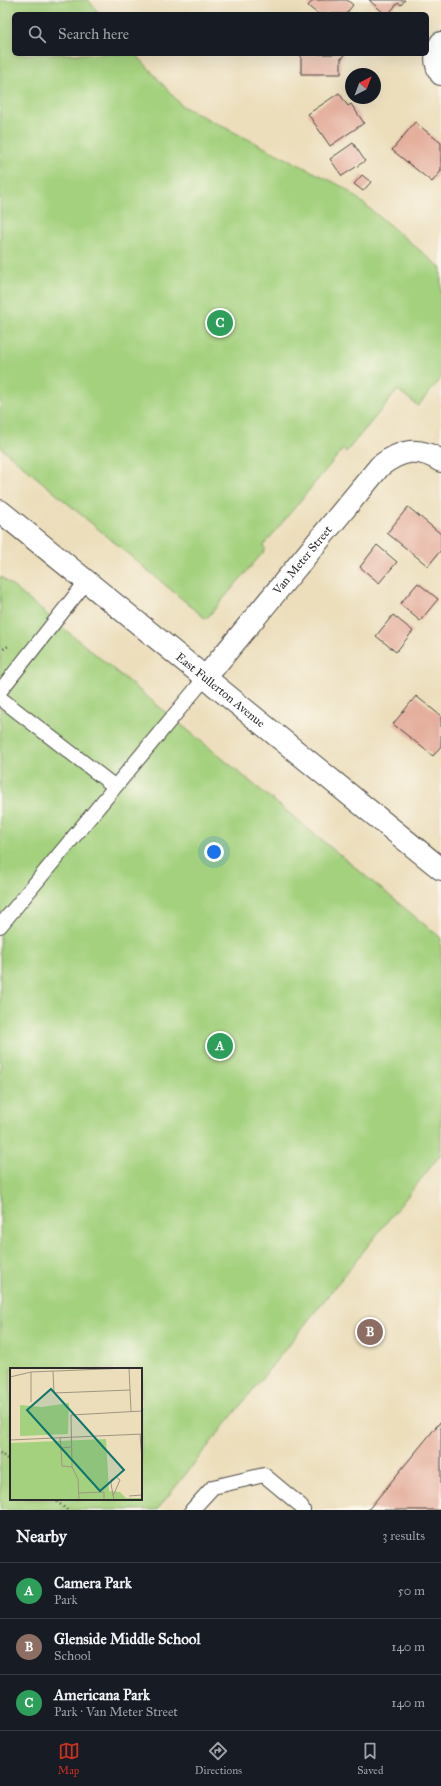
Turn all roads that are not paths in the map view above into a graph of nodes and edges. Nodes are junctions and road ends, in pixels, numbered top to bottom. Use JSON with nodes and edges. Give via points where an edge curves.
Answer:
{"nodes":[{"id":1,"x":441,"y":461,"type":"edge"},
{"id":2,"x":0,"y":511,"type":"edge"},
{"id":3,"x":86,"y":582,"type":"junction"},
{"id":4,"x":205,"y":678,"type":"junction"},
{"id":5,"x":0,"y":691,"type":"edge"},
{"id":6,"x":0,"y":698,"type":"edge"},
{"id":7,"x":114,"y":786,"type":"junction"},
{"id":8,"x":441,"y":869,"type":"edge"},
{"id":9,"x":0,"y":926,"type":"edge"},
{"id":10,"x":192,"y":1510,"type":"edge"},
{"id":11,"x":303,"y":1510,"type":"edge"}],
"edges":[{"from":1,"to":4,"type":"street","name":"Van Meter Street","via":[[424,452],[408,451],[393,456],[380,466]]},
{"from":2,"to":3,"type":"street","name":"East Fullerton Avenue"},
{"from":3,"to":4,"type":"street","name":"East Fullerton Avenue"},
{"from":3,"to":5,"type":"lane"},
{"from":4,"to":7,"type":"lane"},
{"from":4,"to":8,"type":"street","name":"East Fullerton Avenue"},
{"from":6,"to":7,"type":"lane"},
{"from":7,"to":9,"type":"lane"},
{"from":10,"to":11,"type":"lane","via":[[213,1487],[264,1475]]}]}
